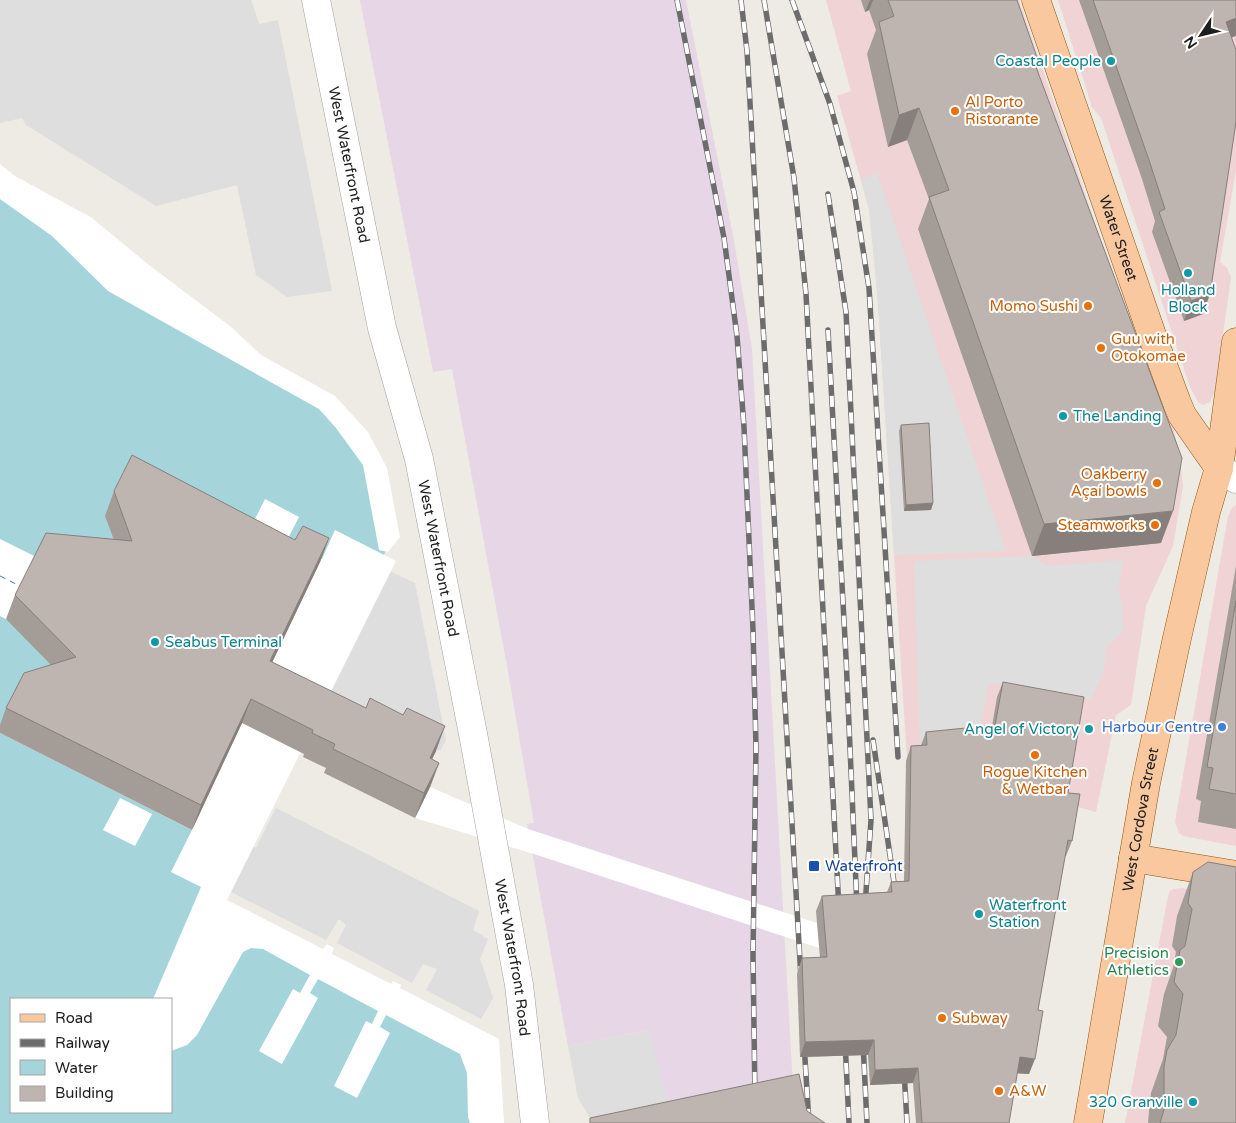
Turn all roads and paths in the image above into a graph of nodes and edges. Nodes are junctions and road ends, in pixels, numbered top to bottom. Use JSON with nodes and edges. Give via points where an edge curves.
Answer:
{"nodes":[{"id":1,"x":316,"y":0,"type":"edge"},
{"id":2,"x":1036,"y":0,"type":"edge"},
{"id":3,"x":1236,"y":342,"type":"edge"},
{"id":4,"x":1227,"y":473,"type":"edge"},
{"id":5,"x":1133,"y":858,"type":"junction"},
{"id":6,"x":1236,"y":875,"type":"edge"},
{"id":7,"x":536,"y":1123,"type":"edge"},
{"id":8,"x":1088,"y":1123,"type":"edge"}],
"edges":[{"from":1,"to":7,"type":"street","name":"West Waterfront Road","via":[[382,328],[419,459],[474,739],[519,985]]},
{"from":2,"to":4,"type":"main road","name":"Water Street","via":[[1177,403],[1182,415]]},
{"from":3,"to":4,"type":"main road","name":"West Cordova Street"},
{"from":4,"to":5,"type":"main road","name":"West Cordova Street","via":[[1206,512],[1146,783]]},
{"from":5,"to":6,"type":"main road"},
{"from":5,"to":8,"type":"main road","name":"West Cordova Street"}]}
